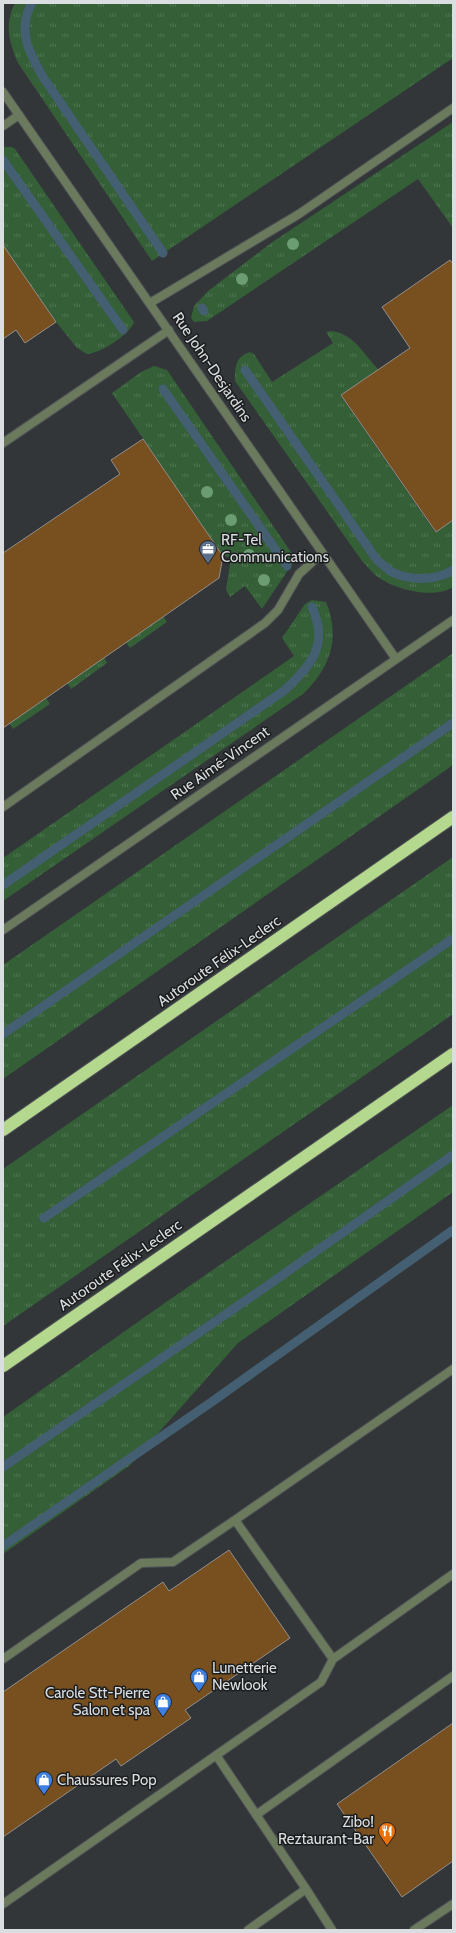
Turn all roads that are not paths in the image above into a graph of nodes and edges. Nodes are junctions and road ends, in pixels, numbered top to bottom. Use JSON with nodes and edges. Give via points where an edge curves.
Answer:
{"nodes":[{"id":1,"x":3,"y":92,"type":"edge"},
{"id":2,"x":453,"y":108,"type":"edge"},
{"id":3,"x":19,"y":115,"type":"junction"},
{"id":4,"x":3,"y":126,"type":"edge"},
{"id":5,"x":150,"y":303,"type":"junction"},
{"id":6,"x":169,"y":330,"type":"junction"},
{"id":7,"x":3,"y":443,"type":"edge"},
{"id":8,"x":322,"y":553,"type":"junction"},
{"id":9,"x":453,"y":620,"type":"edge"},
{"id":10,"x":396,"y":659,"type":"junction"},
{"id":11,"x":3,"y":807,"type":"edge"},
{"id":12,"x":453,"y":817,"type":"edge"},
{"id":13,"x":3,"y":930,"type":"edge"},
{"id":14,"x":453,"y":1054,"type":"edge"},
{"id":15,"x":3,"y":1130,"type":"edge"},
{"id":16,"x":3,"y":1366,"type":"edge"},
{"id":17,"x":453,"y":1369,"type":"edge"},
{"id":18,"x":235,"y":1520,"type":"junction"},
{"id":19,"x":453,"y":1574,"type":"edge"},
{"id":20,"x":3,"y":1659,"type":"edge"},
{"id":21,"x":333,"y":1659,"type":"junction"},
{"id":22,"x":453,"y":1676,"type":"edge"},
{"id":23,"x":216,"y":1755,"type":"junction"},
{"id":24,"x":256,"y":1815,"type":"junction"},
{"id":25,"x":306,"y":1889,"type":"junction"},
{"id":26,"x":3,"y":1904,"type":"edge"},
{"id":27,"x":453,"y":1904,"type":"edge"},
{"id":28,"x":248,"y":1930,"type":"edge"},
{"id":29,"x":332,"y":1930,"type":"edge"},
{"id":30,"x":414,"y":1930,"type":"edge"}],
"edges":[{"from":1,"to":3,"type":"street","name":"Rue John-Desjardins"},
{"from":2,"to":5,"type":"street","via":[[299,214]]},
{"from":3,"to":4,"type":"street"},
{"from":3,"to":5,"type":"street","name":"Rue John-Desjardins"},
{"from":5,"to":6,"type":"street","name":"Rue John-Desjardins"},
{"from":6,"to":7,"type":"street"},
{"from":6,"to":8,"type":"street","name":"Rue John-Desjardins"},
{"from":8,"to":10,"type":"street","name":"Rue John-Desjardins"},
{"from":8,"to":11,"type":"street","via":[[299,574],[278,610],[265,623]]},
{"from":9,"to":10,"type":"street","name":"Rue Aimé-Vincent"},
{"from":10,"to":13,"type":"street","name":"Rue Aimé-Vincent"},
{"from":12,"to":15,"type":"highway","name":"Autoroute Félix-Leclerc"},
{"from":14,"to":16,"type":"highway","name":"Autoroute Félix-Leclerc"},
{"from":17,"to":18,"type":"street"},
{"from":18,"to":20,"type":"street","via":[[173,1562],[141,1563]]},
{"from":18,"to":21,"type":"street"},
{"from":19,"to":21,"type":"street"},
{"from":21,"to":23,"type":"street","via":[[321,1682]]},
{"from":22,"to":24,"type":"street"},
{"from":23,"to":24,"type":"street"},
{"from":23,"to":26,"type":"street"},
{"from":24,"to":25,"type":"street"},
{"from":25,"to":28,"type":"street"},
{"from":25,"to":29,"type":"street"},
{"from":27,"to":30,"type":"street"}]}
